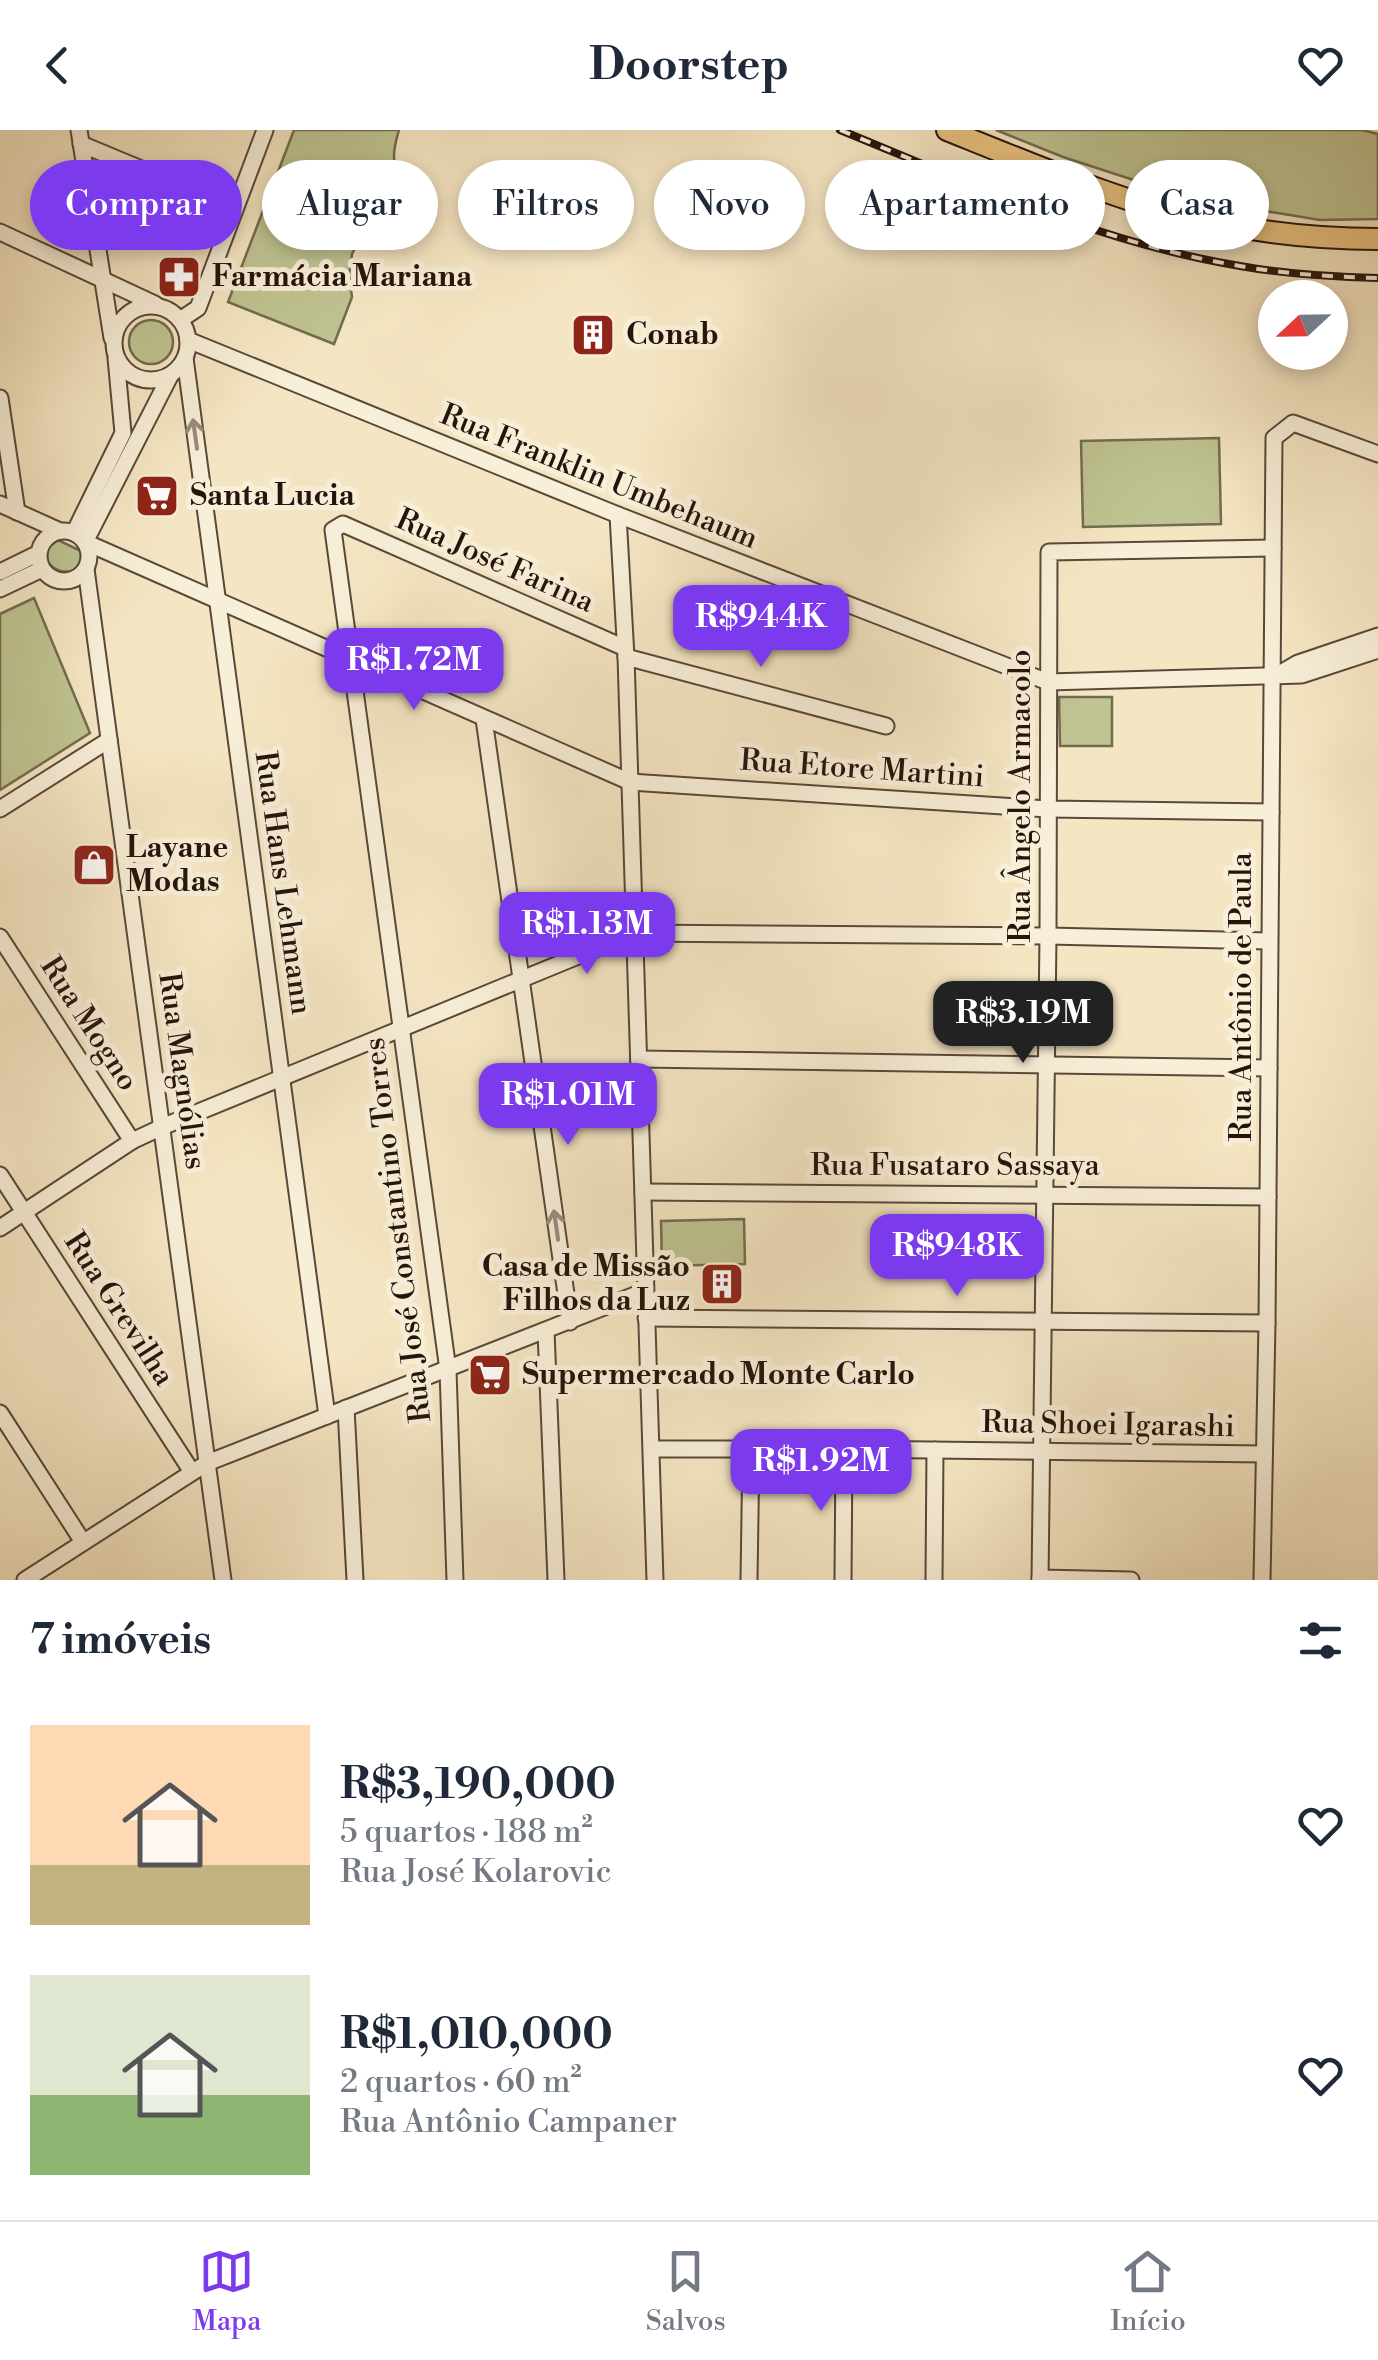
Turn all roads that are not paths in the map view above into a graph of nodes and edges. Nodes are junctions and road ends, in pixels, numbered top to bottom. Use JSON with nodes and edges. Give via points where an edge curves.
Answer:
{"nodes":[{"id":1,"x":265,"y":130,"type":"edge"},
{"id":2,"x":947,"y":130,"type":"edge"},
{"id":3,"x":80,"y":137,"type":"edge"},
{"id":4,"x":130,"y":160,"type":"edge"},
{"id":5,"x":242,"y":190,"type":"edge"},
{"id":6,"x":0,"y":232,"type":"edge"},
{"id":7,"x":1378,"y":239,"type":"edge"},
{"id":8,"x":219,"y":250,"type":"edge"},
{"id":9,"x":103,"y":279,"type":"junction"},
{"id":10,"x":174,"y":315,"type":"junction"},
{"id":11,"x":188,"y":340,"type":"junction"},
{"id":12,"x":115,"y":351,"type":"junction"},
{"id":13,"x":185,"y":358,"type":"junction"},
{"id":14,"x":170,"y":376,"type":"junction"},
{"id":15,"x":0,"y":398,"type":"edge"},
{"id":16,"x":1378,"y":454,"type":"edge"},
{"id":17,"x":0,"y":504,"type":"edge"},
{"id":18,"x":17,"y":512,"type":"junction"},
{"id":19,"x":618,"y":516,"type":"junction"},
{"id":20,"x":343,"y":524,"type":"joint"},
{"id":21,"x":73,"y":535,"type":"junction"},
{"id":22,"x":1273,"y":548,"type":"junction"},
{"id":23,"x":41,"y":561,"type":"junction"},
{"id":24,"x":86,"y":568,"type":"junction"},
{"id":25,"x":0,"y":572,"type":"edge"},
{"id":26,"x":0,"y":589,"type":"edge"},
{"id":27,"x":218,"y":600,"type":"junction"},
{"id":28,"x":1378,"y":636,"type":"edge"},
{"id":29,"x":1378,"y":650,"type":"edge"},
{"id":30,"x":626,"y":653,"type":"junction"},
{"id":31,"x":352,"y":662,"type":"junction"},
{"id":32,"x":1300,"y":669,"type":"junction"},
{"id":33,"x":1273,"y":677,"type":"junction"},
{"id":34,"x":1048,"y":682,"type":"junction"},
{"id":35,"x":484,"y":719,"type":"junction"},
{"id":36,"x":886,"y":726,"type":"dead end"},
{"id":37,"x":108,"y":740,"type":"junction"},
{"id":38,"x":630,"y":782,"type":"junction"},
{"id":39,"x":0,"y":809,"type":"edge"},
{"id":40,"x":1048,"y":809,"type":"junction"},
{"id":41,"x":1271,"y":812,"type":"junction"},
{"id":42,"x":634,"y":933,"type":"junction"},
{"id":43,"x":0,"y":936,"type":"edge"},
{"id":44,"x":1048,"y":936,"type":"junction"},
{"id":45,"x":1270,"y":941,"type":"junction"},
{"id":46,"x":522,"y":980,"type":"junction"},
{"id":47,"x":402,"y":1030,"type":"junction"},
{"id":48,"x":638,"y":1059,"type":"junction"},
{"id":49,"x":1045,"y":1066,"type":"junction"},
{"id":50,"x":1269,"y":1068,"type":"junction"},
{"id":51,"x":282,"y":1078,"type":"junction"},
{"id":52,"x":162,"y":1127,"type":"junction"},
{"id":53,"x":132,"y":1141,"type":"junction"},
{"id":54,"x":0,"y":1176,"type":"edge"},
{"id":55,"x":643,"y":1192,"type":"junction"},
{"id":56,"x":1044,"y":1194,"type":"junction"},
{"id":57,"x":1268,"y":1197,"type":"junction"},
{"id":58,"x":24,"y":1212,"type":"junction"},
{"id":59,"x":0,"y":1228,"type":"edge"},
{"id":60,"x":645,"y":1290,"type":"junction"},
{"id":61,"x":646,"y":1318,"type":"junction"},
{"id":62,"x":570,"y":1322,"type":"junction"},
{"id":63,"x":1042,"y":1322,"type":"junction"},
{"id":64,"x":1268,"y":1323,"type":"junction"},
{"id":65,"x":546,"y":1332,"type":"junction"},
{"id":66,"x":448,"y":1370,"type":"junction"},
{"id":67,"x":346,"y":1408,"type":"junction"},
{"id":68,"x":0,"y":1413,"type":"edge"},
{"id":69,"x":327,"y":1416,"type":"junction"},
{"id":70,"x":652,"y":1449,"type":"junction"},
{"id":71,"x":751,"y":1449,"type":"junction"},
{"id":72,"x":844,"y":1449,"type":"junction"},
{"id":73,"x":935,"y":1450,"type":"junction"},
{"id":74,"x":1040,"y":1451,"type":"junction"},
{"id":75,"x":1264,"y":1454,"type":"junction"},
{"id":76,"x":200,"y":1468,"type":"junction"},
{"id":77,"x":83,"y":1542,"type":"junction"},
{"id":78,"x":1040,"y":1579,"type":"edge"},
{"id":79,"x":26,"y":1580,"type":"edge"},
{"id":80,"x":223,"y":1580,"type":"edge"},
{"id":81,"x":354,"y":1580,"type":"edge"},
{"id":82,"x":455,"y":1580,"type":"edge"},
{"id":83,"x":556,"y":1580,"type":"edge"},
{"id":84,"x":655,"y":1580,"type":"edge"},
{"id":85,"x":749,"y":1580,"type":"edge"},
{"id":86,"x":843,"y":1580,"type":"edge"},
{"id":87,"x":934,"y":1580,"type":"edge"},
{"id":88,"x":1131,"y":1580,"type":"edge"},
{"id":89,"x":1262,"y":1580,"type":"edge"}],
"edges":[{"from":1,"to":5,"type":"street"},
{"from":2,"to":7,"type":"main road","via":[[1172,212],[1303,236]]},
{"from":3,"to":4,"type":"street"},
{"from":3,"to":9,"type":"street"},
{"from":6,"to":9,"type":"street"},
{"from":8,"to":10,"type":"street","via":[[198,308]]},
{"from":9,"to":10,"type":"street"},
{"from":9,"to":12,"type":"street"},
{"from":10,"to":11,"type":"street"},
{"from":10,"to":12,"type":"street","via":[[160,307],[130,312],[119,324]]},
{"from":11,"to":13,"type":"street"},
{"from":11,"to":19,"type":"street","name":"Rua Franklin Umbehaum"},
{"from":12,"to":14,"type":"street","via":[[137,378]]},
{"from":12,"to":21,"type":"street","via":[[123,433]]},
{"from":13,"to":14,"type":"street"},
{"from":27,"to":13,"type":"street","name":"Rua Hans Lehmann","one_way":true},
{"from":14,"to":21,"type":"street"},
{"from":15,"to":18,"type":"street"},
{"from":16,"to":22,"type":"street","name":"Rua Antônio de Paula","via":[[1294,423],[1274,438]]},
{"from":17,"to":18,"type":"street","name":"Rua Etore Martini"},
{"from":18,"to":21,"type":"street","name":"Rua Etore Martini"},
{"from":19,"to":30,"type":"street"},
{"from":19,"to":34,"type":"street","name":"Rua Franklin Umbehaum"},
{"from":20,"to":30,"type":"street","name":"Rua José Farina"},
{"from":20,"to":31,"type":"street","name":"Rua José Constantino Torres","via":[[333,530]]},
{"from":21,"to":23,"type":"street","via":[[46,538]]},
{"from":21,"to":24,"type":"street","via":[[89,555]]},
{"from":21,"to":27,"type":"street","name":"Rua Etore Martini"},
{"from":22,"to":33,"type":"street","name":"Rua Antônio de Paula"},
{"from":22,"to":34,"type":"street","name":"Rua Ângelo Armacolo","via":[[1049,552]]},
{"from":23,"to":24,"type":"street","via":[[54,579],[68,581]]},
{"from":23,"to":25,"type":"street"},
{"from":23,"to":26,"type":"street"},
{"from":24,"to":37,"type":"street","name":"Rua Magnólias"},
{"from":27,"to":31,"type":"street","name":"Rua Etore Martini"},
{"from":27,"to":51,"type":"street","name":"Rua Hans Lehmann"},
{"from":28,"to":32,"type":"street"},
{"from":29,"to":32,"type":"street"},
{"from":30,"to":36,"type":"street","name":"Rua José Farina"},
{"from":30,"to":38,"type":"street"},
{"from":31,"to":35,"type":"street","name":"Rua Etore Martini"},
{"from":31,"to":47,"type":"street","name":"Rua José Constantino Torres"},
{"from":32,"to":33,"type":"street"},
{"from":33,"to":34,"type":"street"},
{"from":33,"to":41,"type":"street","name":"Rua Antônio de Paula"},
{"from":34,"to":40,"type":"street","name":"Rua Ângelo Armacolo"},
{"from":35,"to":38,"type":"street","name":"Rua Etore Martini"},
{"from":35,"to":46,"type":"street"},
{"from":37,"to":39,"type":"street"},
{"from":37,"to":52,"type":"street","name":"Rua Magnólias"},
{"from":38,"to":40,"type":"street","name":"Rua Etore Martini"},
{"from":38,"to":42,"type":"street"},
{"from":40,"to":41,"type":"street","name":"Rua Etore Martini"},
{"from":40,"to":44,"type":"street","name":"Rua Ângelo Armacolo"},
{"from":41,"to":45,"type":"street","name":"Rua Antônio de Paula"},
{"from":42,"to":44,"type":"street"},
{"from":42,"to":46,"type":"street"},
{"from":42,"to":48,"type":"street"},
{"from":43,"to":53,"type":"street","name":"Rua Mogno"},
{"from":44,"to":45,"type":"street"},
{"from":44,"to":49,"type":"street","name":"Rua Ângelo Armacolo"},
{"from":45,"to":50,"type":"street","name":"Rua Antônio de Paula"},
{"from":46,"to":47,"type":"street"},
{"from":62,"to":46,"type":"street","one_way":true},
{"from":47,"to":51,"type":"street"},
{"from":47,"to":66,"type":"street","name":"Rua José Constantino Torres"},
{"from":48,"to":49,"type":"street"},
{"from":48,"to":55,"type":"street"},
{"from":49,"to":50,"type":"street"},
{"from":49,"to":56,"type":"street","name":"Rua Ângelo Armacolo"},
{"from":50,"to":57,"type":"street","name":"Rua Antônio de Paula"},
{"from":51,"to":52,"type":"street"},
{"from":51,"to":69,"type":"street","name":"Rua Hans Lehmann"},
{"from":52,"to":53,"type":"street"},
{"from":52,"to":76,"type":"street","name":"Rua Magnólias"},
{"from":53,"to":58,"type":"street"},
{"from":54,"to":58,"type":"street","name":"Rua Grevilha"},
{"from":55,"to":56,"type":"street","name":"Rua Fusataro Sassaya"},
{"from":55,"to":60,"type":"street"},
{"from":56,"to":57,"type":"street","name":"Rua Fusataro Sassaya"},
{"from":56,"to":63,"type":"street","name":"Rua Ângelo Armacolo"},
{"from":57,"to":64,"type":"street","name":"Rua Antônio de Paula"},
{"from":58,"to":59,"type":"street"},
{"from":58,"to":76,"type":"street","name":"Rua Grevilha"},
{"from":60,"to":61,"type":"street"},
{"from":60,"to":62,"type":"street"},
{"from":61,"to":63,"type":"street"},
{"from":61,"to":70,"type":"street"},
{"from":62,"to":65,"type":"street"},
{"from":63,"to":64,"type":"street"},
{"from":63,"to":74,"type":"street","name":"Rua Ângelo Armacolo"},
{"from":64,"to":75,"type":"street","name":"Rua Antônio de Paula"},
{"from":65,"to":66,"type":"street"},
{"from":65,"to":83,"type":"street"},
{"from":66,"to":67,"type":"street"},
{"from":66,"to":82,"type":"street","name":"Rua José Constantino Torres"},
{"from":67,"to":69,"type":"street"},
{"from":67,"to":81,"type":"street"},
{"from":68,"to":77,"type":"street"},
{"from":69,"to":76,"type":"street"},
{"from":70,"to":71,"type":"street","name":"Rua Shoei Igarashi"},
{"from":70,"to":84,"type":"street"},
{"from":71,"to":72,"type":"street","name":"Rua Shoei Igarashi"},
{"from":71,"to":85,"type":"street"},
{"from":72,"to":73,"type":"street","name":"Rua Shoei Igarashi"},
{"from":72,"to":86,"type":"street"},
{"from":73,"to":74,"type":"street","name":"Rua Shoei Igarashi"},
{"from":73,"to":87,"type":"street"},
{"from":74,"to":75,"type":"street","name":"Rua Shoei Igarashi"},
{"from":74,"to":78,"type":"street","name":"Rua Ângelo Armacolo"},
{"from":75,"to":89,"type":"street","name":"Rua Antônio de Paula"},
{"from":76,"to":77,"type":"street"},
{"from":76,"to":80,"type":"street","name":"Rua Magnólias"},
{"from":77,"to":79,"type":"street"},
{"from":78,"to":88,"type":"street"}]}
